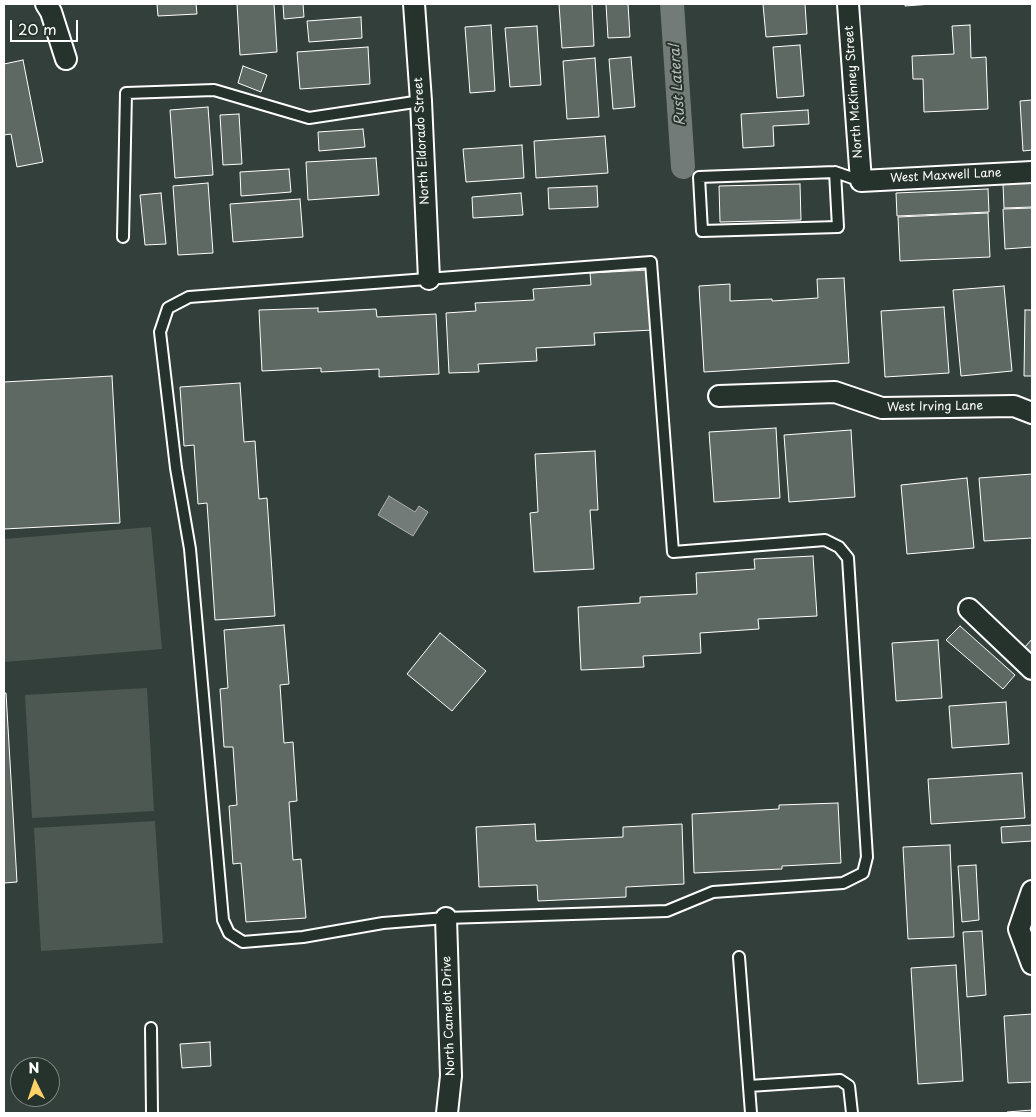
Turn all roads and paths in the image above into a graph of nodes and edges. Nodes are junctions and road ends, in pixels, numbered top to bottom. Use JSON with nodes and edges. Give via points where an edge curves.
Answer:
{"nodes":[{"id":1,"x":46,"y":4,"type":"edge"},
{"id":2,"x":414,"y":4,"type":"edge"},
{"id":3,"x":848,"y":4,"type":"edge"},
{"id":4,"x":66,"y":59,"type":"dead end"},
{"id":5,"x":421,"y":102,"type":"junction"},
{"id":6,"x":835,"y":172,"type":"junction"},
{"id":7,"x":1032,"y":172,"type":"edge"},
{"id":8,"x":861,"y":181,"type":"junction"},
{"id":9,"x":123,"y":237,"type":"dead end"},
{"id":10,"x":429,"y":279,"type":"junction"},
{"id":11,"x":719,"y":396,"type":"dead end"},
{"id":12,"x":1032,"y":413,"type":"edge"},
{"id":13,"x":969,"y":610,"type":"dead end"},
{"id":14,"x":1032,"y":669,"type":"edge"},
{"id":15,"x":1032,"y":891,"type":"edge"},
{"id":16,"x":446,"y":918,"type":"junction"},
{"id":17,"x":740,"y":957,"type":"dead end"},
{"id":18,"x":1032,"y":964,"type":"edge"},
{"id":19,"x":151,"y":1028,"type":"dead end"},
{"id":20,"x":749,"y":1086,"type":"junction"},
{"id":21,"x":152,"y":1113,"type":"edge"},
{"id":22,"x":447,"y":1113,"type":"edge"},
{"id":23,"x":752,"y":1113,"type":"edge"},
{"id":24,"x":852,"y":1113,"type":"edge"}],
"edges":[{"from":1,"to":4,"type":"street"},
{"from":2,"to":5,"type":"street","name":"North Eldorado Street"},
{"from":3,"to":8,"type":"street","name":"North McKinney Street"},
{"from":5,"to":9,"type":"lane","via":[[309,118],[214,90],[126,93]]},
{"from":5,"to":10,"type":"street","name":"North Eldorado Street"},
{"from":6,"to":6,"type":"lane","via":[[699,177],[702,231],[838,227]]},
{"from":6,"to":8,"type":"lane"},
{"from":7,"to":8,"type":"street","name":"West Maxwell Lane"},
{"from":10,"to":16,"type":"lane","via":[[189,297],[168,308],[160,332],[176,468],[190,549],[223,920],[229,933],[243,942]]},
{"from":10,"to":16,"type":"lane","via":[[651,262],[673,552],[825,540],[848,558],[867,856],[864,873],[843,883],[713,892],[667,911]]},
{"from":11,"to":12,"type":"street","name":"West Irving Lane","via":[[835,392],[882,408],[1014,406]]},
{"from":13,"to":14,"type":"street"},
{"from":15,"to":18,"type":"street","via":[[1019,929]]},
{"from":16,"to":22,"type":"street","name":"North Camelot Drive","via":[[451,1076]]},
{"from":17,"to":20,"type":"lane"},
{"from":19,"to":21,"type":"lane"},
{"from":20,"to":23,"type":"lane"},
{"from":20,"to":24,"type":"lane","via":[[840,1080],[850,1086]]}]}
